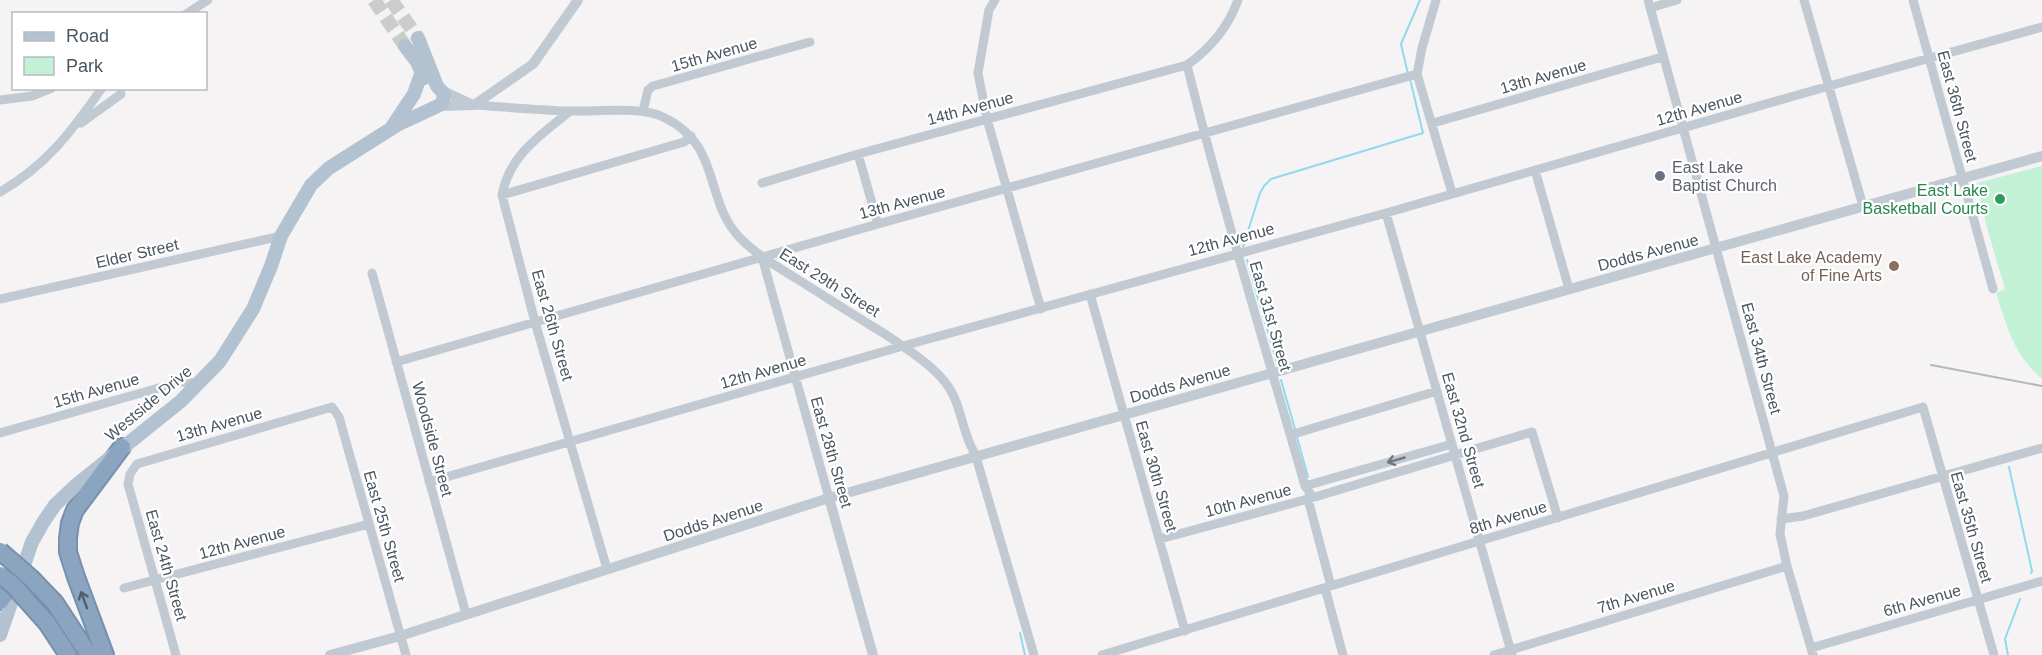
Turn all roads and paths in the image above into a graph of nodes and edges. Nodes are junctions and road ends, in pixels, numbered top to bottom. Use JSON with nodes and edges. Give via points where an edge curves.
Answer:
{"nodes":[{"id":1,"x":208,"y":0,"type":"edge"},
{"id":2,"x":578,"y":0,"type":"edge"},
{"id":3,"x":995,"y":0,"type":"edge"},
{"id":4,"x":1238,"y":0,"type":"edge"},
{"id":5,"x":1436,"y":0,"type":"edge"},
{"id":6,"x":1677,"y":0,"type":"edge"},
{"id":7,"x":1804,"y":0,"type":"edge"},
{"id":8,"x":1913,"y":0,"type":"edge"},
{"id":9,"x":1649,"y":4,"type":"edge"},
{"id":10,"x":189,"y":12,"type":"edge"},
{"id":11,"x":2042,"y":27,"type":"edge"},
{"id":12,"x":418,"y":38,"type":"tunnel mouth"},
{"id":13,"x":810,"y":42,"type":"dead end"},
{"id":14,"x":405,"y":46,"type":"tunnel mouth"},
{"id":15,"x":1662,"y":57,"type":"junction"},
{"id":16,"x":1930,"y":59,"type":"junction"},
{"id":17,"x":1187,"y":65,"type":"junction"},
{"id":18,"x":422,"y":71,"type":"junction"},
{"id":19,"x":1417,"y":74,"type":"junction"},
{"id":20,"x":1829,"y":86,"type":"junction"},
{"id":21,"x":47,"y":90,"type":"edge"},
{"id":22,"x":101,"y":90,"type":"edge"},
{"id":23,"x":432,"y":91,"type":"junction"},
{"id":24,"x":121,"y":94,"type":"dead end"},
{"id":25,"x":0,"y":100,"type":"edge"},
{"id":26,"x":474,"y":105,"type":"junction"},
{"id":27,"x":438,"y":107,"type":"junction"},
{"id":28,"x":570,"y":111,"type":"junction"},
{"id":29,"x":643,"y":111,"type":"junction"},
{"id":30,"x":987,"y":119,"type":"junction"},
{"id":31,"x":1432,"y":123,"type":"junction"},
{"id":32,"x":394,"y":127,"type":"junction"},
{"id":33,"x":74,"y":128,"type":"junction"},
{"id":34,"x":1682,"y":129,"type":"junction"},
{"id":35,"x":1204,"y":134,"type":"junction"},
{"id":36,"x":691,"y":136,"type":"junction"},
{"id":37,"x":858,"y":154,"type":"junction"},
{"id":38,"x":2042,"y":156,"type":"edge"},
{"id":39,"x":1535,"y":170,"type":"junction"},
{"id":40,"x":1962,"y":178,"type":"junction"},
{"id":41,"x":762,"y":183,"type":"dead end"},
{"id":42,"x":1007,"y":188,"type":"junction"},
{"id":43,"x":0,"y":192,"type":"edge"},
{"id":44,"x":1452,"y":193,"type":"junction"},
{"id":45,"x":502,"y":195,"type":"junction"},
{"id":46,"x":1863,"y":206,"type":"junction"},
{"id":47,"x":1386,"y":213,"type":"junction"},
{"id":48,"x":878,"y":224,"type":"junction"},
{"id":49,"x":281,"y":236,"type":"junction"},
{"id":50,"x":1717,"y":248,"type":"junction"},
{"id":51,"x":1238,"y":253,"type":"junction"},
{"id":52,"x":762,"y":257,"type":"junction"},
{"id":53,"x":372,"y":273,"type":"dead end"},
{"id":54,"x":1569,"y":289,"type":"junction"},
{"id":55,"x":1993,"y":289,"type":"dead end"},
{"id":56,"x":1090,"y":294,"type":"junction"},
{"id":57,"x":0,"y":299,"type":"edge"},
{"id":58,"x":1041,"y":309,"type":"junction"},
{"id":59,"x":536,"y":322,"type":"junction"},
{"id":60,"x":1421,"y":330,"type":"junction"},
{"id":61,"x":903,"y":346,"type":"junction"},
{"id":62,"x":396,"y":362,"type":"junction"},
{"id":63,"x":1272,"y":373,"type":"junction"},
{"id":64,"x":795,"y":377,"type":"junction"},
{"id":65,"x":200,"y":383,"type":"junction"},
{"id":66,"x":1437,"y":391,"type":"junction"},
{"id":67,"x":332,"y":407,"type":"joint"},
{"id":68,"x":1923,"y":407,"type":"joint"},
{"id":69,"x":1124,"y":414,"type":"junction"},
{"id":70,"x":0,"y":433,"type":"edge"},
{"id":71,"x":1290,"y":435,"type":"junction"},
{"id":72,"x":571,"y":441,"type":"junction"},
{"id":73,"x":1452,"y":444,"type":"junction"},
{"id":74,"x":122,"y":447,"type":"junction"},
{"id":75,"x":2042,"y":448,"type":"edge"},
{"id":76,"x":1772,"y":451,"type":"junction"},
{"id":77,"x":1455,"y":454,"type":"junction"},
{"id":78,"x":976,"y":457,"type":"junction"},
{"id":79,"x":1942,"y":475,"type":"junction"},
{"id":80,"x":429,"y":482,"type":"junction"},
{"id":81,"x":128,"y":484,"type":"joint"},
{"id":82,"x":1305,"y":486,"type":"junction"},
{"id":83,"x":829,"y":498,"type":"junction"},
{"id":84,"x":1308,"y":499,"type":"junction"},
{"id":85,"x":1558,"y":518,"type":"junction"},
{"id":86,"x":1781,"y":519,"type":"junction"},
{"id":87,"x":369,"y":524,"type":"junction"},
{"id":88,"x":1160,"y":539,"type":"junction"},
{"id":89,"x":1480,"y":541,"type":"junction"},
{"id":90,"x":0,"y":551,"type":"edge"},
{"id":91,"x":1787,"y":566,"type":"junction"},
{"id":92,"x":607,"y":569,"type":"junction"},
{"id":93,"x":0,"y":575,"type":"edge"},
{"id":94,"x":19,"y":577,"type":"junction"},
{"id":95,"x":156,"y":581,"type":"junction"},
{"id":96,"x":2042,"y":581,"type":"edge"},
{"id":97,"x":1328,"y":587,"type":"junction"},
{"id":98,"x":124,"y":588,"type":"dead end"},
{"id":99,"x":1978,"y":600,"type":"junction"},
{"id":100,"x":0,"y":601,"type":"edge"},
{"id":101,"x":466,"y":614,"type":"junction"},
{"id":102,"x":1185,"y":631,"type":"junction"},
{"id":103,"x":0,"y":635,"type":"edge"},
{"id":104,"x":400,"y":636,"type":"junction"},
{"id":105,"x":1812,"y":651,"type":"edge"},
{"id":106,"x":1511,"y":652,"type":"edge"},
{"id":107,"x":68,"y":655,"type":"edge"},
{"id":108,"x":89,"y":655,"type":"edge"},
{"id":109,"x":105,"y":655,"type":"edge"},
{"id":110,"x":176,"y":655,"type":"edge"},
{"id":111,"x":330,"y":655,"type":"edge"},
{"id":112,"x":406,"y":655,"type":"edge"},
{"id":113,"x":873,"y":655,"type":"edge"},
{"id":114,"x":1034,"y":655,"type":"edge"},
{"id":115,"x":1102,"y":655,"type":"edge"},
{"id":116,"x":1344,"y":655,"type":"edge"},
{"id":117,"x":1494,"y":655,"type":"edge"},
{"id":118,"x":1994,"y":655,"type":"edge"}],
"edges":[{"from":1,"to":10,"type":"street"},
{"from":2,"to":26,"type":"street","via":[[533,64]]},
{"from":3,"to":30,"type":"street","via":[[978,73]]},
{"from":4,"to":17,"type":"street","via":[[1222,34]]},
{"from":5,"to":19,"type":"street"},
{"from":6,"to":9,"type":"street"},
{"from":7,"to":20,"type":"street"},
{"from":8,"to":16,"type":"street","name":"East 36th Street"},
{"from":9,"to":15,"type":"street","name":"East 34th Street"},
{"from":11,"to":16,"type":"street","name":"12th Avenue"},
{"from":12,"to":23,"type":"main road"},
{"from":13,"to":29,"type":"street","name":"15th Avenue","via":[[653,86],[648,90]]},
{"from":14,"to":18,"type":"main road"},
{"from":15,"to":31,"type":"street","name":"13th Avenue"},
{"from":15,"to":34,"type":"street","name":"East 34th Street"},
{"from":16,"to":20,"type":"street","name":"12th Avenue"},
{"from":16,"to":40,"type":"street","name":"East 36th Street"},
{"from":17,"to":30,"type":"street","name":"14th Avenue"},
{"from":17,"to":35,"type":"street","name":"East 31st Street"},
{"from":18,"to":23,"type":"main road"},
{"from":18,"to":32,"type":"main road","via":[[414,94]]},
{"from":19,"to":31,"type":"street"},
{"from":19,"to":35,"type":"street","name":"13th Avenue"},
{"from":20,"to":34,"type":"street","name":"12th Avenue"},
{"from":20,"to":46,"type":"street"},
{"from":21,"to":25,"type":"street"},
{"from":22,"to":33,"type":"street"},
{"from":23,"to":26,"type":"street","name":"East 29th Street"},
{"from":23,"to":27,"type":"main road","via":[[426,104]]},
{"from":23,"to":32,"type":"main road","name":"Westside Drive"},
{"from":24,"to":33,"type":"street"},
{"from":26,"to":27,"type":"street","name":"East 29th Street"},
{"from":26,"to":28,"type":"street","name":"East 29th Street"},
{"from":27,"to":32,"type":"main road","name":"Westside Drive"},
{"from":28,"to":29,"type":"street","name":"East 29th Street"},
{"from":28,"to":45,"type":"street","via":[[523,150],[505,179]]},
{"from":29,"to":36,"type":"street","name":"East 29th Street","via":[[660,115]]},
{"from":30,"to":37,"type":"street","name":"14th Avenue"},
{"from":30,"to":42,"type":"street"},
{"from":31,"to":44,"type":"street"},
{"from":32,"to":49,"type":"main road","name":"Westside Drive","via":[[329,168],[297,206]]},
{"from":33,"to":43,"type":"street","via":[[40,164]]},
{"from":34,"to":39,"type":"street","name":"12th Avenue"},
{"from":34,"to":50,"type":"street","name":"East 34th Street"},
{"from":35,"to":42,"type":"street","name":"13th Avenue"},
{"from":35,"to":51,"type":"street","name":"East 31st Street"},
{"from":36,"to":45,"type":"street","via":[[684,142]]},
{"from":36,"to":52,"type":"street","name":"East 29th Street","via":[[702,151],[726,216],[740,238]]},
{"from":37,"to":41,"type":"street","name":"14th Avenue"},
{"from":37,"to":48,"type":"street"},
{"from":38,"to":40,"type":"street","name":"Dodds Avenue"},
{"from":39,"to":44,"type":"street","name":"12th Avenue"},
{"from":39,"to":54,"type":"street"},
{"from":40,"to":46,"type":"street","name":"Dodds Avenue"},
{"from":40,"to":55,"type":"street","name":"East 36th Street"},
{"from":42,"to":48,"type":"street","name":"13th Avenue"},
{"from":42,"to":58,"type":"street"},
{"from":44,"to":47,"type":"street","name":"12th Avenue"},
{"from":45,"to":59,"type":"street","name":"East 26th Street"},
{"from":46,"to":50,"type":"street","name":"Dodds Avenue"},
{"from":47,"to":51,"type":"street","name":"12th Avenue"},
{"from":47,"to":60,"type":"street","name":"East 32nd Street"},
{"from":48,"to":52,"type":"street","name":"13th Avenue"},
{"from":49,"to":57,"type":"street","name":"Elder Street"},
{"from":49,"to":65,"type":"main road","name":"Westside Drive","via":[[253,309],[231,346]]},
{"from":50,"to":54,"type":"street","name":"Dodds Avenue"},
{"from":50,"to":76,"type":"street","name":"East 34th Street"},
{"from":51,"to":56,"type":"street","name":"12th Avenue"},
{"from":51,"to":63,"type":"street","name":"East 31st Street"},
{"from":52,"to":59,"type":"street","name":"13th Avenue"},
{"from":52,"to":61,"type":"street","name":"East 29th Street"},
{"from":52,"to":64,"type":"street","name":"East 28th Street"},
{"from":53,"to":62,"type":"street","name":"Woodside Street"},
{"from":54,"to":60,"type":"street","name":"Dodds Avenue"},
{"from":56,"to":58,"type":"street","name":"12th Avenue"},
{"from":56,"to":69,"type":"street","name":"East 30th Street"},
{"from":58,"to":61,"type":"street","name":"12th Avenue"},
{"from":59,"to":62,"type":"street","name":"13th Avenue"},
{"from":59,"to":72,"type":"street","name":"East 26th Street"},
{"from":60,"to":63,"type":"street","name":"Dodds Avenue"},
{"from":60,"to":66,"type":"street","name":"East 32nd Street"},
{"from":61,"to":64,"type":"street","name":"12th Avenue"},
{"from":61,"to":78,"type":"street","name":"East 29th Street","via":[[946,382]]},
{"from":62,"to":80,"type":"street","name":"Woodside Street"},
{"from":63,"to":69,"type":"street","name":"Dodds Avenue"},
{"from":63,"to":71,"type":"street","name":"East 31st Street"},
{"from":64,"to":72,"type":"street","name":"12th Avenue"},
{"from":64,"to":83,"type":"street","name":"East 28th Street"},
{"from":65,"to":70,"type":"street","name":"15th Avenue","via":[[180,382]]},
{"from":65,"to":74,"type":"main road","name":"Westside Drive"},
{"from":66,"to":71,"type":"street"},
{"from":66,"to":73,"type":"street","name":"East 32nd Street"},
{"from":67,"to":81,"type":"street","name":"13th Avenue","via":[[137,464]]},
{"from":67,"to":87,"type":"street","name":"East 25th Street","via":[[339,417]]},
{"from":68,"to":76,"type":"street","name":"8th Avenue"},
{"from":68,"to":79,"type":"street","name":"East 35th Street"},
{"from":69,"to":78,"type":"street","name":"Dodds Avenue"},
{"from":69,"to":88,"type":"street","name":"East 30th Street"},
{"from":71,"to":82,"type":"street","name":"East 31st Street"},
{"from":72,"to":80,"type":"street","name":"12th Avenue"},
{"from":72,"to":92,"type":"street","name":"East 26th Street"},
{"from":73,"to":77,"type":"street","name":"East 32nd Street"},
{"from":73,"to":82,"type":"street","name":"10th Avenue","one_way":true},
{"from":74,"to":94,"type":"main road","name":"Westside Drive","via":[[55,505],[32,542]]},
{"from":109,"to":74,"type":"highway","one_way":true,"via":[[68,552],[68,538],[75,510]]},
{"from":75,"to":79,"type":"street"},
{"from":76,"to":85,"type":"street","name":"8th Avenue"},
{"from":76,"to":86,"type":"street","name":"East 34th Street","via":[[1784,496]]},
{"from":77,"to":84,"type":"street","name":"10th Avenue"},
{"from":77,"to":85,"type":"street","via":[[1532,432]]},
{"from":77,"to":89,"type":"street","name":"East 32nd Street"},
{"from":78,"to":83,"type":"street","name":"Dodds Avenue"},
{"from":78,"to":114,"type":"street","name":"East 29th Street"},
{"from":79,"to":86,"type":"street"},
{"from":79,"to":99,"type":"street","name":"East 35th Street"},
{"from":80,"to":101,"type":"street","name":"Woodside Street"},
{"from":81,"to":95,"type":"street","name":"East 24th Street"},
{"from":82,"to":84,"type":"street","name":"East 31st Street","via":[[1310,493]]},
{"from":83,"to":92,"type":"street","name":"Dodds Avenue"},
{"from":83,"to":113,"type":"street","name":"East 28th Street"},
{"from":84,"to":88,"type":"street","name":"10th Avenue"},
{"from":84,"to":97,"type":"street","name":"East 31st Street"},
{"from":85,"to":89,"type":"street","name":"8th Avenue"},
{"from":86,"to":91,"type":"street","name":"East 34th Street"},
{"from":87,"to":95,"type":"street","name":"12th Avenue"},
{"from":87,"to":104,"type":"street","name":"East 25th Street"},
{"from":88,"to":102,"type":"street","name":"East 30th Street"},
{"from":89,"to":97,"type":"street","name":"8th Avenue"},
{"from":89,"to":106,"type":"street","name":"East 32nd Street"},
{"from":90,"to":108,"type":"highway","bridge":true,"via":[[55,603]]},
{"from":91,"to":105,"type":"street","name":"East 34th Street"},
{"from":91,"to":106,"type":"street","name":"7th Avenue"},
{"from":92,"to":101,"type":"street","name":"Dodds Avenue"},
{"from":93,"to":107,"type":"highway","bridge":true,"via":[[47,622]]},
{"from":94,"to":100,"type":"highway"},
{"from":94,"to":103,"type":"main road","name":"Westside Drive"},
{"from":95,"to":98,"type":"street","name":"12th Avenue"},
{"from":95,"to":110,"type":"street","name":"East 24th Street"},
{"from":96,"to":99,"type":"street","name":"6th Avenue"},
{"from":97,"to":102,"type":"street","name":"8th Avenue"},
{"from":97,"to":116,"type":"street","name":"East 31st Street"},
{"from":99,"to":105,"type":"street","name":"6th Avenue"},
{"from":99,"to":118,"type":"street","name":"East 35th Street"},
{"from":101,"to":104,"type":"street","name":"Dodds Avenue"},
{"from":102,"to":115,"type":"street","name":"8th Avenue"},
{"from":104,"to":111,"type":"street","name":"Dodds Avenue"},
{"from":104,"to":112,"type":"street","name":"East 25th Street"},
{"from":106,"to":117,"type":"street","name":"7th Avenue"}]}
